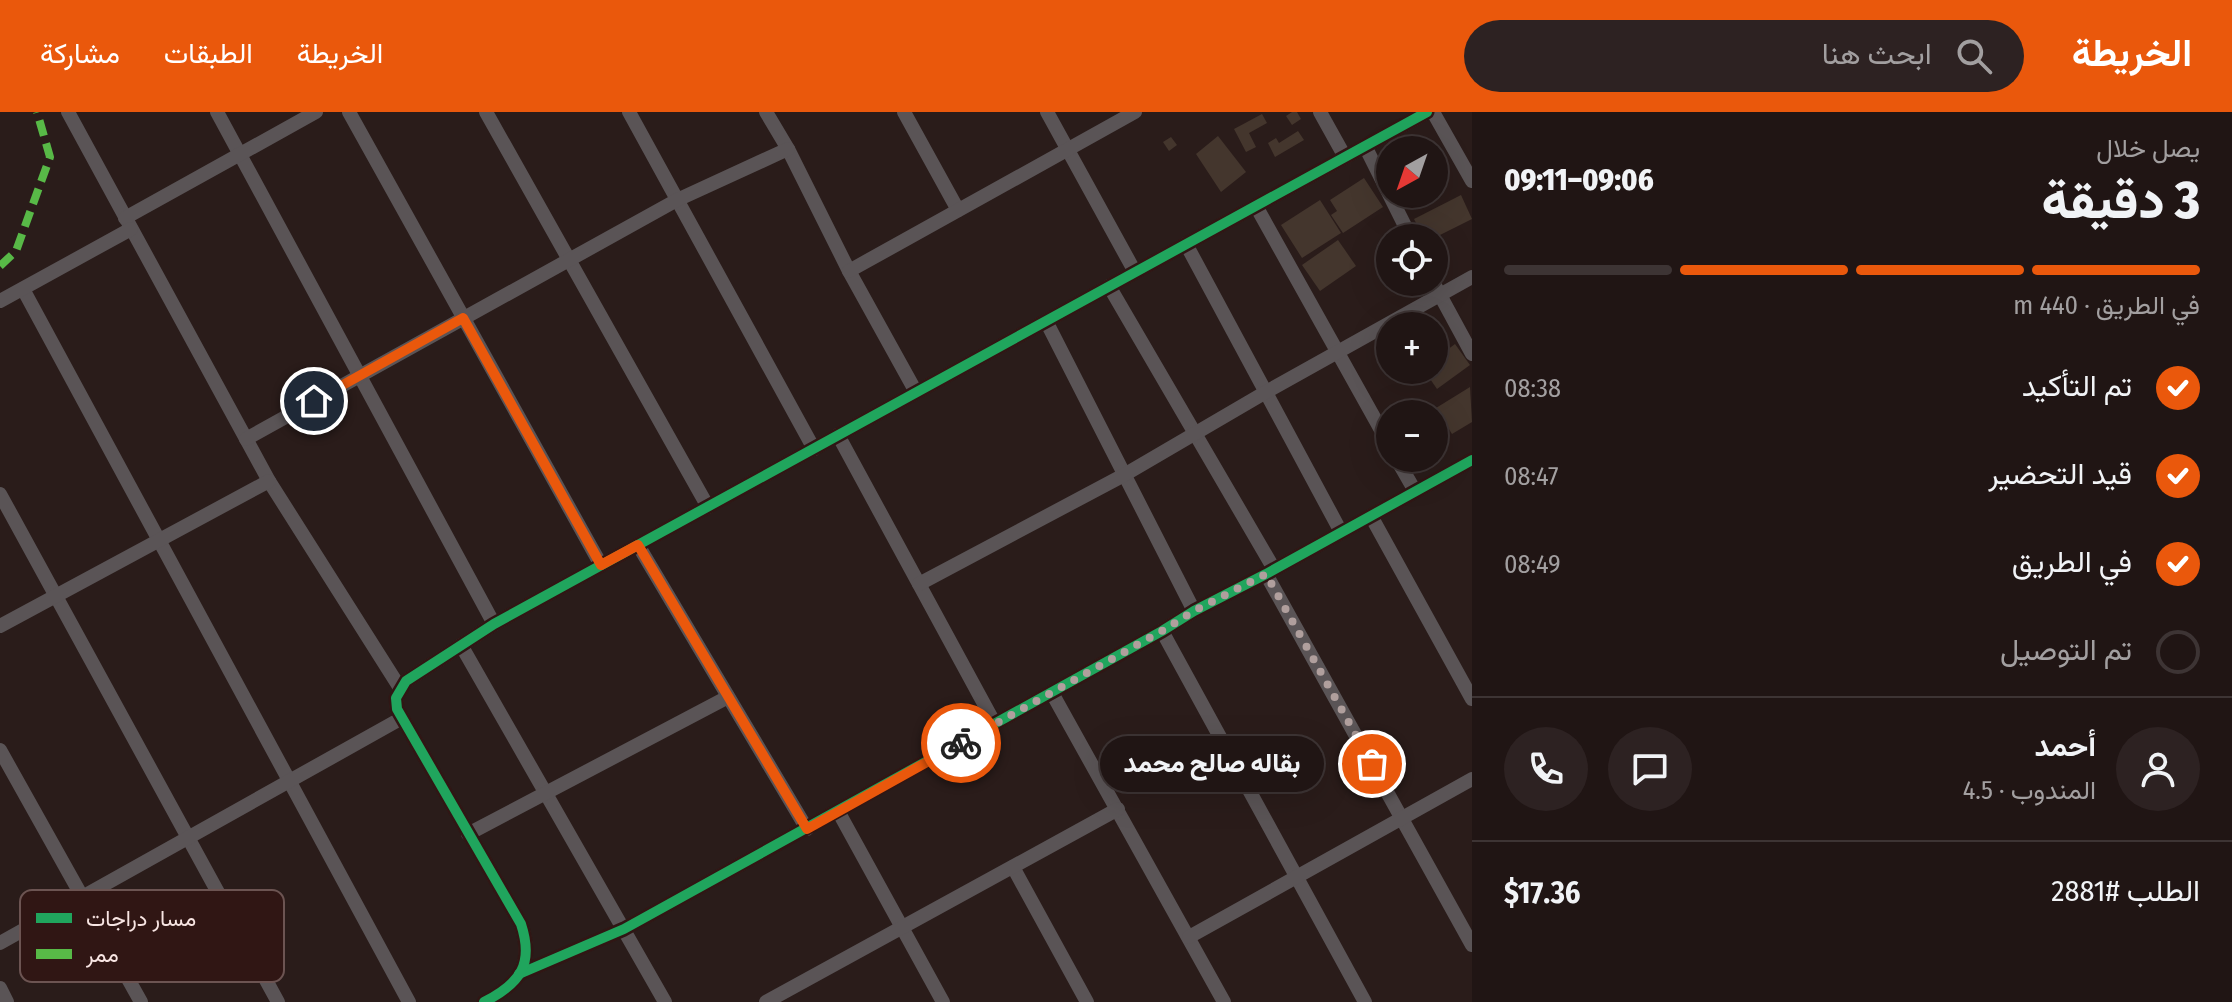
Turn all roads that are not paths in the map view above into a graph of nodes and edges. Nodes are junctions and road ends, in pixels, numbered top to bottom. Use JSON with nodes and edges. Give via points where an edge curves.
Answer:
{"nodes":[{"id":1,"x":68,"y":112,"type":"edge"},
{"id":2,"x":217,"y":112,"type":"edge"},
{"id":3,"x":316,"y":112,"type":"edge"},
{"id":4,"x":349,"y":112,"type":"edge"},
{"id":5,"x":486,"y":112,"type":"edge"},
{"id":6,"x":629,"y":112,"type":"edge"},
{"id":7,"x":766,"y":112,"type":"edge"},
{"id":8,"x":904,"y":112,"type":"edge"},
{"id":9,"x":1047,"y":112,"type":"edge"},
{"id":10,"x":1135,"y":112,"type":"edge"},
{"id":11,"x":1320,"y":112,"type":"edge"},
{"id":12,"x":1427,"y":112,"type":"edge"},
{"id":13,"x":1433,"y":112,"type":"edge"},
{"id":14,"x":1365,"y":146,"type":"junction"},
{"id":15,"x":788,"y":149,"type":"junction"},
{"id":16,"x":1067,"y":149,"type":"junction"},
{"id":17,"x":240,"y":154,"type":"junction"},
{"id":18,"x":1345,"y":157,"type":"junction"},
{"id":19,"x":1472,"y":181,"type":"edge"},
{"id":20,"x":677,"y":200,"type":"junction"},
{"id":21,"x":1256,"y":206,"type":"junction"},
{"id":22,"x":958,"y":210,"type":"junction"},
{"id":23,"x":128,"y":224,"type":"junction"},
{"id":24,"x":1404,"y":224,"type":"edge"},
{"id":25,"x":1186,"y":244,"type":"junction"},
{"id":26,"x":569,"y":259,"type":"junction"},
{"id":27,"x":849,"y":271,"type":"junction"},
{"id":28,"x":1135,"y":272,"type":"junction"},
{"id":29,"x":1472,"y":277,"type":"edge"},
{"id":30,"x":1448,"y":284,"type":"edge"},
{"id":31,"x":1109,"y":286,"type":"junction"},
{"id":32,"x":23,"y":289,"type":"junction"},
{"id":33,"x":1423,"y":296,"type":"edge"},
{"id":34,"x":1440,"y":296,"type":"edge"},
{"id":35,"x":0,"y":301,"type":"edge"},
{"id":36,"x":463,"y":318,"type":"junction"},
{"id":37,"x":1046,"y":321,"type":"junction"},
{"id":38,"x":1337,"y":351,"type":"junction"},
{"id":39,"x":1472,"y":354,"type":"edge"},
{"id":40,"x":360,"y":376,"type":"junction"},
{"id":41,"x":916,"y":392,"type":"junction"},
{"id":42,"x":1266,"y":392,"type":"junction"},
{"id":43,"x":1376,"y":421,"type":"edge"},
{"id":44,"x":1195,"y":434,"type":"junction"},
{"id":45,"x":838,"y":435,"type":"junction"},
{"id":46,"x":246,"y":439,"type":"junction"},
{"id":47,"x":814,"y":449,"type":"junction"},
{"id":48,"x":1472,"y":460,"type":"edge"},
{"id":49,"x":1404,"y":472,"type":"edge"},
{"id":50,"x":1124,"y":475,"type":"junction"},
{"id":51,"x":269,"y":481,"type":"junction"},
{"id":52,"x":1415,"y":491,"type":"junction"},
{"id":53,"x":0,"y":494,"type":"edge"},
{"id":54,"x":708,"y":507,"type":"junction"},
{"id":55,"x":1371,"y":516,"type":"junction"},
{"id":56,"x":1341,"y":532,"type":"junction"},
{"id":57,"x":159,"y":540,"type":"junction"},
{"id":58,"x":638,"y":545,"type":"junction"},
{"id":59,"x":601,"y":565,"type":"junction"},
{"id":60,"x":1270,"y":571,"type":"junction"},
{"id":61,"x":919,"y":584,"type":"junction"},
{"id":62,"x":56,"y":596,"type":"junction"},
{"id":63,"x":1194,"y":611,"type":"junction"},
{"id":64,"x":494,"y":624,"type":"junction"},
{"id":65,"x":0,"y":626,"type":"edge"},
{"id":66,"x":1162,"y":631,"type":"junction"},
{"id":67,"x":461,"y":645,"type":"junction"},
{"id":68,"x":400,"y":688,"type":"junction"},
{"id":69,"x":1052,"y":693,"type":"junction"},
{"id":70,"x":728,"y":697,"type":"junction"},
{"id":71,"x":1472,"y":699,"type":"edge"},
{"id":72,"x":402,"y":718,"type":"junction"},
{"id":73,"x":995,"y":724,"type":"junction"},
{"id":74,"x":0,"y":750,"type":"edge"},
{"id":75,"x":1472,"y":779,"type":"edge"},
{"id":76,"x":289,"y":781,"type":"junction"},
{"id":77,"x":545,"y":793,"type":"junction"},
{"id":78,"x":1118,"y":809,"type":"junction"},
{"id":79,"x":838,"y":811,"type":"junction"},
{"id":80,"x":1402,"y":818,"type":"junction"},
{"id":81,"x":807,"y":829,"type":"junction"},
{"id":82,"x":468,"y":834,"type":"junction"},
{"id":83,"x":188,"y":838,"type":"junction"},
{"id":84,"x":1013,"y":867,"type":"junction"},
{"id":85,"x":1297,"y":877,"type":"junction"},
{"id":86,"x":78,"y":890,"type":"edge"},
{"id":87,"x":95,"y":890,"type":"edge"},
{"id":88,"x":217,"y":890,"type":"edge"},
{"id":89,"x":902,"y":927,"type":"junction"},
{"id":90,"x":624,"y":929,"type":"junction"},
{"id":91,"x":20,"y":932,"type":"edge"},
{"id":92,"x":1189,"y":937,"type":"junction"},
{"id":93,"x":0,"y":943,"type":"edge"},
{"id":94,"x":1472,"y":945,"type":"edge"},
{"id":95,"x":519,"y":974,"type":"junction"},
{"id":96,"x":130,"y":982,"type":"edge"},
{"id":97,"x":267,"y":982,"type":"edge"},
{"id":98,"x":793,"y":987,"type":"junction"},
{"id":99,"x":0,"y":988,"type":"edge"},
{"id":100,"x":7,"y":1002,"type":"edge"},
{"id":101,"x":141,"y":1002,"type":"edge"},
{"id":102,"x":278,"y":1002,"type":"edge"},
{"id":103,"x":409,"y":1002,"type":"edge"},
{"id":104,"x":484,"y":1002,"type":"edge"},
{"id":105,"x":665,"y":1002,"type":"edge"},
{"id":106,"x":766,"y":1002,"type":"edge"},
{"id":107,"x":802,"y":1002,"type":"edge"},
{"id":108,"x":943,"y":1002,"type":"edge"},
{"id":109,"x":1087,"y":1002,"type":"edge"},
{"id":110,"x":1224,"y":1002,"type":"edge"},
{"id":111,"x":1365,"y":1002,"type":"edge"}],
"edges":[{"from":1,"to":23,"type":"street"},
{"from":2,"to":17,"type":"street"},
{"from":3,"to":17,"type":"street"},
{"from":4,"to":36,"type":"street"},
{"from":5,"to":26,"type":"street"},
{"from":6,"to":20,"type":"street"},
{"from":7,"to":15,"type":"street"},
{"from":8,"to":22,"type":"street"},
{"from":9,"to":16,"type":"street"},
{"from":10,"to":16,"type":"street"},
{"from":11,"to":18,"type":"street"},
{"from":12,"to":14,"type":"street"},
{"from":13,"to":19,"type":"street"},
{"from":14,"to":18,"type":"street"},
{"from":14,"to":24,"type":"street"},
{"from":15,"to":20,"type":"street"},
{"from":15,"to":27,"type":"street"},
{"from":16,"to":22,"type":"street"},
{"from":16,"to":28,"type":"street"},
{"from":17,"to":23,"type":"street"},
{"from":17,"to":40,"type":"street"},
{"from":18,"to":21,"type":"street"},
{"from":20,"to":26,"type":"street"},
{"from":20,"to":47,"type":"street"},
{"from":21,"to":25,"type":"street"},
{"from":21,"to":38,"type":"street"},
{"from":22,"to":27,"type":"street"},
{"from":23,"to":32,"type":"street"},
{"from":23,"to":46,"type":"street"},
{"from":25,"to":28,"type":"street"},
{"from":25,"to":42,"type":"street"},
{"from":26,"to":36,"type":"street"},
{"from":26,"to":54,"type":"street"},
{"from":27,"to":41,"type":"street"},
{"from":28,"to":31,"type":"street"},
{"from":29,"to":30,"type":"street"},
{"from":31,"to":37,"type":"street"},
{"from":31,"to":44,"type":"street"},
{"from":32,"to":35,"type":"street"},
{"from":32,"to":57,"type":"street"},
{"from":33,"to":38,"type":"street"},
{"from":34,"to":39,"type":"street"},
{"from":36,"to":40,"type":"street"},
{"from":36,"to":59,"type":"street"},
{"from":37,"to":41,"type":"street"},
{"from":37,"to":50,"type":"street"},
{"from":38,"to":42,"type":"street"},
{"from":38,"to":43,"type":"street"},
{"from":40,"to":46,"type":"street"},
{"from":40,"to":64,"type":"street"},
{"from":41,"to":45,"type":"street"},
{"from":42,"to":44,"type":"street"},
{"from":42,"to":56,"type":"street"},
{"from":44,"to":50,"type":"street"},
{"from":44,"to":60,"type":"street"},
{"from":45,"to":47,"type":"street"},
{"from":45,"to":61,"type":"street"},
{"from":46,"to":51,"type":"street"},
{"from":47,"to":54,"type":"street"},
{"from":48,"to":52,"type":"street"},
{"from":49,"to":52,"type":"street"},
{"from":50,"to":61,"type":"street"},
{"from":50,"to":63,"type":"street"},
{"from":51,"to":57,"type":"street"},
{"from":51,"to":68,"type":"street"},
{"from":52,"to":55,"type":"street"},
{"from":53,"to":62,"type":"street"},
{"from":54,"to":58,"type":"street"},
{"from":55,"to":56,"type":"street"},
{"from":55,"to":71,"type":"street"},
{"from":56,"to":60,"type":"street"},
{"from":57,"to":62,"type":"street"},
{"from":57,"to":76,"type":"street"},
{"from":58,"to":59,"type":"street"},
{"from":58,"to":70,"type":"street"},
{"from":59,"to":64,"type":"street"},
{"from":60,"to":63,"type":"street"},
{"from":60,"to":80,"type":"street"},
{"from":61,"to":73,"type":"street"},
{"from":62,"to":65,"type":"street"},
{"from":62,"to":83,"type":"street"},
{"from":63,"to":66,"type":"street"},
{"from":64,"to":67,"type":"street"},
{"from":66,"to":69,"type":"street"},
{"from":66,"to":85,"type":"street"},
{"from":67,"to":68,"type":"street"},
{"from":67,"to":77,"type":"street"},
{"from":68,"to":72,"type":"street","via":[[396,698]]},
{"from":69,"to":73,"type":"street"},
{"from":69,"to":78,"type":"street"},
{"from":70,"to":77,"type":"street"},
{"from":70,"to":81,"type":"street"},
{"from":72,"to":76,"type":"street"},
{"from":72,"to":82,"type":"street"},
{"from":73,"to":79,"type":"street"},
{"from":74,"to":86,"type":"street"},
{"from":75,"to":80,"type":"street"},
{"from":76,"to":83,"type":"street"},
{"from":76,"to":103,"type":"street"},
{"from":77,"to":82,"type":"street"},
{"from":77,"to":90,"type":"street"},
{"from":78,"to":84,"type":"street"},
{"from":78,"to":92,"type":"street"},
{"from":79,"to":81,"type":"street"},
{"from":79,"to":89,"type":"street"},
{"from":80,"to":85,"type":"street"},
{"from":80,"to":94,"type":"street"},
{"from":81,"to":90,"type":"street"},
{"from":82,"to":95,"type":"street","via":[[521,924],[527,960]]},
{"from":83,"to":87,"type":"street"},
{"from":83,"to":88,"type":"street"},
{"from":84,"to":89,"type":"street"},
{"from":84,"to":109,"type":"street"},
{"from":85,"to":92,"type":"street"},
{"from":85,"to":111,"type":"street"},
{"from":89,"to":98,"type":"street"},
{"from":89,"to":108,"type":"street"},
{"from":90,"to":95,"type":"street"},
{"from":90,"to":105,"type":"street"},
{"from":91,"to":93,"type":"street"},
{"from":92,"to":110,"type":"street"},
{"from":95,"to":104,"type":"street","via":[[502,993]]},
{"from":96,"to":101,"type":"street"},
{"from":97,"to":102,"type":"street"},
{"from":98,"to":106,"type":"street"},
{"from":98,"to":107,"type":"street"},
{"from":99,"to":100,"type":"street"}]}
